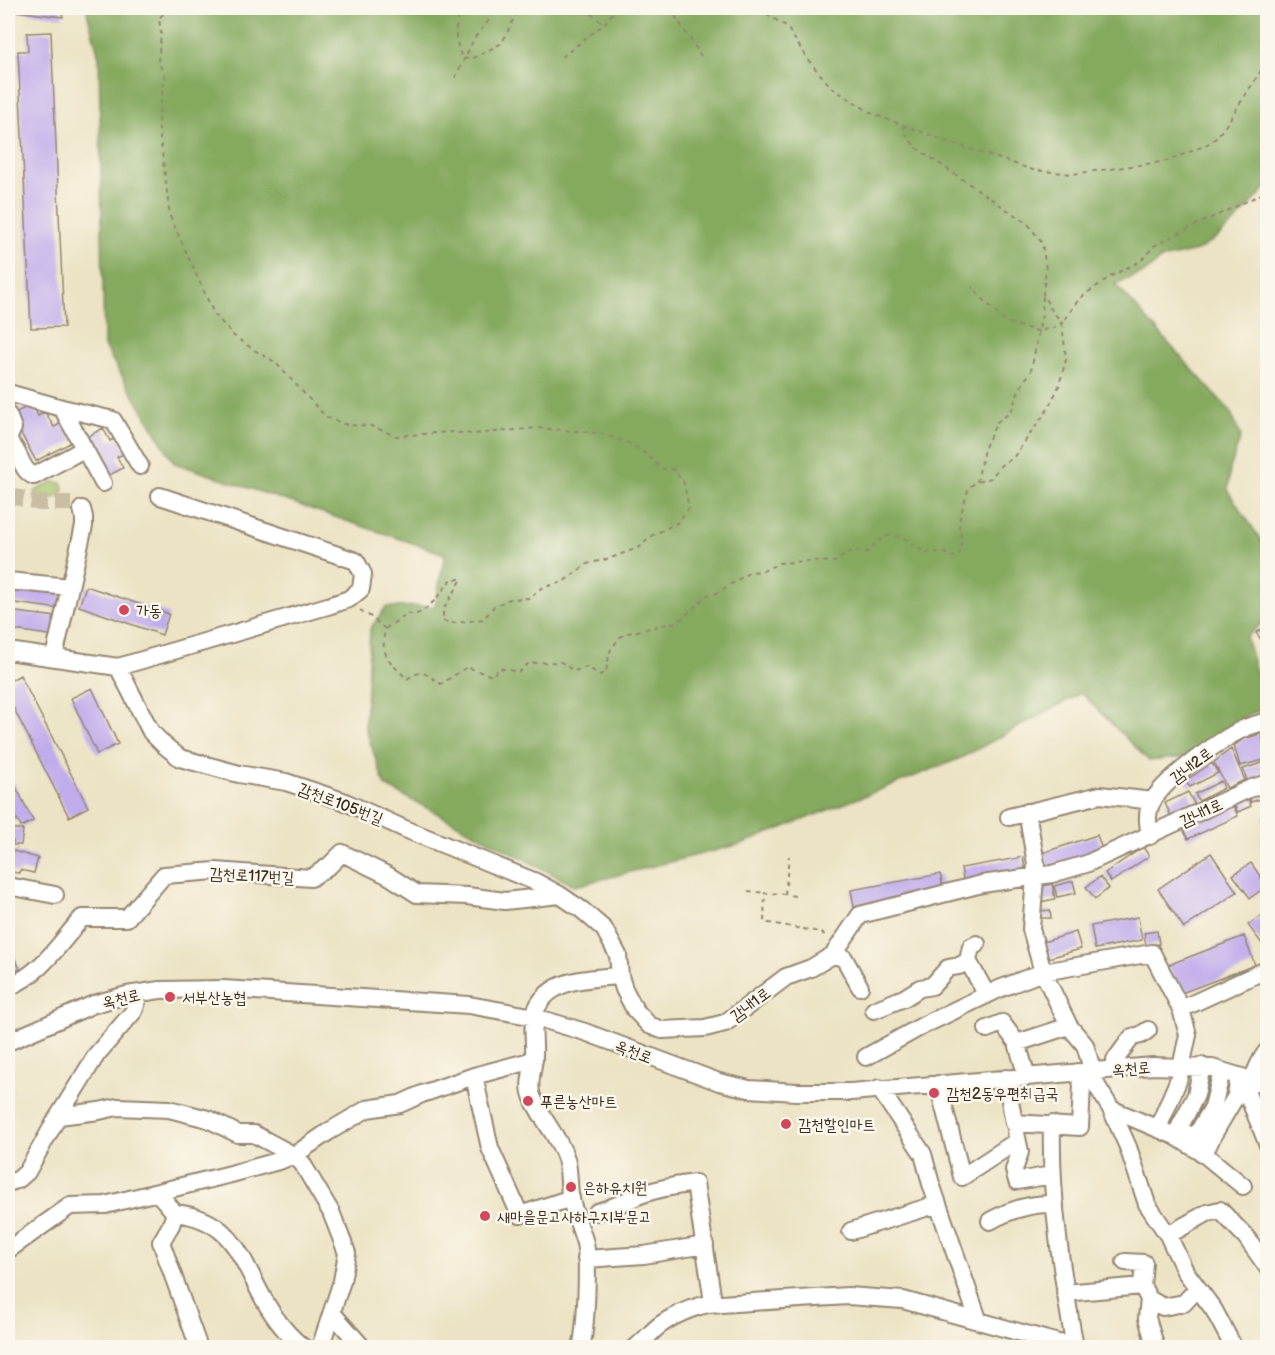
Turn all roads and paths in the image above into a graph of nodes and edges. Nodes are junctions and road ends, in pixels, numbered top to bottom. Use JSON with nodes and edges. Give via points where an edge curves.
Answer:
{"nodes":[{"id":1,"x":170,"y":8,"type":"edge"},
{"id":2,"x":462,"y":8,"type":"edge"},
{"id":3,"x":495,"y":8,"type":"edge"},
{"id":4,"x":519,"y":8,"type":"edge"},
{"id":5,"x":584,"y":8,"type":"edge"},
{"id":6,"x":617,"y":8,"type":"edge"},
{"id":7,"x":670,"y":8,"type":"edge"},
{"id":8,"x":732,"y":8,"type":"edge"},
{"id":9,"x":604,"y":24,"type":"junction"},
{"id":10,"x":701,"y":56,"type":"dead end"},
{"id":11,"x":562,"y":57,"type":"dead end"},
{"id":12,"x":463,"y":59,"type":"junction"},
{"id":13,"x":1268,"y":60,"type":"edge"},
{"id":14,"x":455,"y":78,"type":"dead end"},
{"id":15,"x":903,"y":125,"type":"junction"},
{"id":16,"x":1268,"y":191,"type":"edge"},
{"id":17,"x":972,"y":287,"type":"dead end"},
{"id":18,"x":1043,"y":294,"type":"junction"},
{"id":19,"x":1062,"y":323,"type":"junction"},
{"id":20,"x":1038,"y":331,"type":"junction"},
{"id":21,"x":8,"y":393,"type":"edge"},
{"id":22,"x":62,"y":408,"type":"junction"},
{"id":23,"x":8,"y":415,"type":"edge"},
{"id":24,"x":8,"y":440,"type":"edge"},
{"id":25,"x":84,"y":449,"type":"junction"},
{"id":26,"x":140,"y":466,"type":"dead end"},
{"id":27,"x":977,"y":482,"type":"junction"},
{"id":28,"x":103,"y":483,"type":"dead end"},
{"id":29,"x":160,"y":495,"type":"dead end"},
{"id":30,"x":83,"y":517,"type":"dead end"},
{"id":31,"x":8,"y":581,"type":"edge"},
{"id":32,"x":70,"y":587,"type":"junction"},
{"id":33,"x":345,"y":600,"type":"junction"},
{"id":34,"x":385,"y":629,"type":"junction"},
{"id":35,"x":8,"y":651,"type":"edge"},
{"id":36,"x":54,"y":657,"type":"junction"},
{"id":37,"x":118,"y":667,"type":"junction"},
{"id":38,"x":1268,"y":721,"type":"edge"},
{"id":39,"x":1268,"y":783,"type":"edge"},
{"id":40,"x":1153,"y":801,"type":"junction"},
{"id":41,"x":1027,"y":812,"type":"junction"},
{"id":42,"x":1008,"y":817,"type":"dead end"},
{"id":43,"x":1150,"y":836,"type":"junction"},
{"id":44,"x":8,"y":845,"type":"edge"},
{"id":45,"x":17,"y":848,"type":"dead end"},
{"id":46,"x":789,"y":855,"type":"dead end"},
{"id":47,"x":1035,"y":877,"type":"junction"},
{"id":48,"x":12,"y":887,"type":"edge"},
{"id":49,"x":748,"y":891,"type":"dead end"},
{"id":50,"x":765,"y":893,"type":"junction"},
{"id":51,"x":785,"y":894,"type":"junction"},
{"id":52,"x":55,"y":895,"type":"dead end"},
{"id":53,"x":560,"y":895,"type":"junction"},
{"id":54,"x":795,"y":896,"type":"dead end"},
{"id":55,"x":976,"y":944,"type":"dead end"},
{"id":56,"x":837,"y":950,"type":"junction"},
{"id":57,"x":968,"y":961,"type":"junction"},
{"id":58,"x":1268,"y":969,"type":"edge"},
{"id":59,"x":1043,"y":972,"type":"junction"},
{"id":60,"x":620,"y":976,"type":"junction"},
{"id":61,"x":8,"y":987,"type":"edge"},
{"id":62,"x":860,"y":987,"type":"dead end"},
{"id":63,"x":140,"y":993,"type":"junction"},
{"id":64,"x":987,"y":995,"type":"junction"},
{"id":65,"x":1181,"y":1009,"type":"junction"},
{"id":66,"x":874,"y":1010,"type":"dead end"},
{"id":67,"x":535,"y":1017,"type":"junction"},
{"id":68,"x":1070,"y":1026,"type":"junction"},
{"id":69,"x":987,"y":1029,"type":"dead end"},
{"id":70,"x":1148,"y":1030,"type":"dead end"},
{"id":71,"x":8,"y":1042,"type":"edge"},
{"id":72,"x":1017,"y":1043,"type":"junction"},
{"id":73,"x":1268,"y":1050,"type":"edge"},
{"id":74,"x":866,"y":1057,"type":"dead end"},
{"id":75,"x":534,"y":1060,"type":"junction"},
{"id":76,"x":1182,"y":1066,"type":"junction"},
{"id":77,"x":1202,"y":1066,"type":"junction"},
{"id":78,"x":1115,"y":1069,"type":"junction"},
{"id":79,"x":1222,"y":1071,"type":"junction"},
{"id":80,"x":1085,"y":1072,"type":"junction"},
{"id":81,"x":474,"y":1076,"type":"junction"},
{"id":82,"x":1027,"y":1077,"type":"junction"},
{"id":83,"x":1006,"y":1078,"type":"junction"},
{"id":84,"x":1253,"y":1081,"type":"edge"},
{"id":85,"x":938,"y":1084,"type":"junction"},
{"id":86,"x":879,"y":1088,"type":"junction"},
{"id":87,"x":1111,"y":1109,"type":"junction"},
{"id":88,"x":59,"y":1116,"type":"junction"},
{"id":89,"x":1014,"y":1123,"type":"junction"},
{"id":90,"x":1052,"y":1124,"type":"junction"},
{"id":91,"x":1158,"y":1128,"type":"junction"},
{"id":92,"x":1180,"y":1139,"type":"junction"},
{"id":93,"x":1017,"y":1141,"type":"junction"},
{"id":94,"x":1268,"y":1145,"type":"edge"},
{"id":95,"x":1204,"y":1154,"type":"junction"},
{"id":96,"x":293,"y":1155,"type":"junction"},
{"id":97,"x":1052,"y":1175,"type":"junction"},
{"id":98,"x":8,"y":1184,"type":"edge"},
{"id":99,"x":1243,"y":1186,"type":"dead end"},
{"id":100,"x":158,"y":1193,"type":"junction"},
{"id":101,"x":571,"y":1198,"type":"junction"},
{"id":102,"x":938,"y":1204,"type":"junction"},
{"id":103,"x":1055,"y":1204,"type":"junction"},
{"id":104,"x":597,"y":1212,"type":"dead end"},
{"id":105,"x":175,"y":1213,"type":"junction"},
{"id":106,"x":990,"y":1221,"type":"dead end"},
{"id":107,"x":851,"y":1231,"type":"dead end"},
{"id":108,"x":1167,"y":1235,"type":"junction"},
{"id":109,"x":705,"y":1245,"type":"junction"},
{"id":110,"x":8,"y":1250,"type":"edge"},
{"id":111,"x":586,"y":1259,"type":"junction"},
{"id":112,"x":1125,"y":1263,"type":"dead end"},
{"id":113,"x":1268,"y":1268,"type":"edge"},
{"id":114,"x":1198,"y":1288,"type":"junction"},
{"id":115,"x":1065,"y":1293,"type":"junction"},
{"id":116,"x":1146,"y":1293,"type":"junction"},
{"id":117,"x":713,"y":1302,"type":"junction"},
{"id":118,"x":332,"y":1313,"type":"junction"},
{"id":119,"x":978,"y":1319,"type":"junction"},
{"id":120,"x":1074,"y":1346,"type":"edge"},
{"id":121,"x":199,"y":1347,"type":"edge"},
{"id":122,"x":304,"y":1347,"type":"edge"},
{"id":123,"x":320,"y":1347,"type":"edge"},
{"id":124,"x":363,"y":1347,"type":"edge"},
{"id":125,"x":581,"y":1347,"type":"edge"},
{"id":126,"x":635,"y":1347,"type":"edge"},
{"id":127,"x":1156,"y":1347,"type":"edge"},
{"id":128,"x":1234,"y":1347,"type":"edge"}],
"edges":[{"from":1,"to":34,"type":"path","via":[[159,18],[158,61],[165,75],[158,121],[170,216],[214,314],[234,336],[275,362],[326,417],[347,425],[372,426],[396,436],[537,428],[599,433],[631,444],[660,469],[674,469],[684,483],[689,508],[677,523],[649,537],[640,547],[587,564],[563,582],[541,588],[530,598],[510,599],[494,606],[484,619],[443,621],[443,610],[462,579],[452,579],[420,615],[408,614]]},
{"from":2,"to":12,"type":"path","via":[[454,29]]},
{"from":3,"to":12,"type":"path"},
{"from":4,"to":12,"type":"path","via":[[501,43],[476,57]]},
{"from":5,"to":9,"type":"path"},
{"from":6,"to":9,"type":"path"},
{"from":7,"to":10,"type":"path"},
{"from":8,"to":15,"type":"path","via":[[758,9],[786,26],[832,88],[873,114]]},
{"from":9,"to":11,"type":"path"},
{"from":12,"to":14,"type":"path"},
{"from":13,"to":15,"type":"path","via":[[1216,138],[1168,161],[1073,174],[1033,170]]},
{"from":15,"to":18,"type":"path","via":[[915,147],[1028,224],[1042,243],[1046,269]]},
{"from":16,"to":19,"type":"path","via":[[1154,246],[1140,261],[1080,298]]},
{"from":17,"to":20,"type":"path","via":[[1005,322]]},
{"from":18,"to":19,"type":"path"},
{"from":18,"to":20,"type":"path"},
{"from":19,"to":20,"type":"path"},
{"from":19,"to":27,"type":"path","via":[[1066,359],[1048,409],[1013,458],[1000,465],[990,478]]},
{"from":20,"to":27,"type":"path","via":[[1031,371],[1011,412],[997,422],[984,450]]},
{"from":21,"to":22,"type":"street"},
{"from":22,"to":25,"type":"street"},
{"from":22,"to":26,"type":"street","via":[[113,420]]},
{"from":23,"to":24,"type":"street","via":[[13,428]]},
{"from":24,"to":25,"type":"street","via":[[27,472],[34,476]]},
{"from":25,"to":28,"type":"street"},
{"from":27,"to":34,"type":"path","via":[[969,487],[960,518],[959,556],[925,553],[904,538],[890,535],[867,552],[851,551],[835,562],[780,563],[750,572],[707,595],[677,622],[620,637],[610,651],[606,671],[600,675],[587,668],[574,671],[561,662],[529,663],[519,672],[499,668],[492,676],[467,667],[441,684],[426,673],[407,679],[386,659],[382,644]]},
{"from":29,"to":33,"type":"street","via":[[356,561],[363,574],[362,589]]},
{"from":30,"to":32,"type":"street"},
{"from":31,"to":32,"type":"street"},
{"from":32,"to":36,"type":"street"},
{"from":33,"to":34,"type":"path"},
{"from":33,"to":37,"type":"street"},
{"from":35,"to":36,"type":"street"},
{"from":36,"to":37,"type":"street"},
{"from":37,"to":53,"type":"street","name":"감천로105번길","via":[[152,732],[180,758],[286,782],[343,801]]},
{"from":38,"to":40,"type":"street","name":"감내2로","via":[[1244,729],[1211,749],[1161,788]]},
{"from":39,"to":43,"type":"street","name":"감내1로"},
{"from":40,"to":41,"type":"street","via":[[1100,795]]},
{"from":40,"to":43,"type":"street","via":[[1147,820]]},
{"from":41,"to":42,"type":"street"},
{"from":41,"to":47,"type":"street"},
{"from":43,"to":47,"type":"street","name":"감내1로","via":[[1086,864]]},
{"from":44,"to":45,"type":"path"},
{"from":46,"to":51,"type":"path"},
{"from":47,"to":56,"type":"street","name":"감내1로","via":[[982,884],[860,915]]},
{"from":47,"to":59,"type":"street","via":[[1031,929]]},
{"from":48,"to":52,"type":"street"},
{"from":49,"to":50,"type":"path"},
{"from":50,"to":51,"type":"path"},
{"from":50,"to":56,"type":"path","via":[[764,922],[820,932]]},
{"from":51,"to":54,"type":"path"},
{"from":53,"to":60,"type":"street","name":"감천로105번길","via":[[604,929],[618,955]]},
{"from":53,"to":61,"type":"street","name":"감천로117번길","via":[[505,901],[417,894],[342,854],[310,878],[216,871],[164,875],[127,918],[82,918],[43,965]]},
{"from":55,"to":57,"type":"street","via":[[971,947]]},
{"from":56,"to":60,"type":"street","name":"감내1로","via":[[824,961],[786,977],[724,1023],[705,1028],[662,1030],[649,1025],[635,1010]]},
{"from":56,"to":62,"type":"street"},
{"from":57,"to":64,"type":"street"},
{"from":57,"to":66,"type":"street","via":[[948,968],[932,986]]},
{"from":58,"to":65,"type":"street"},
{"from":59,"to":64,"type":"street"},
{"from":59,"to":65,"type":"street","via":[[1152,953]]},
{"from":59,"to":68,"type":"street"},
{"from":60,"to":67,"type":"street","via":[[583,978],[564,984],[546,995]]},
{"from":63,"to":67,"type":"street","name":"옥천로","via":[[224,989],[469,1005]]},
{"from":63,"to":71,"type":"street","name":"옥천로","via":[[94,1004]]},
{"from":63,"to":88,"type":"street","via":[[134,1011],[97,1054]]},
{"from":64,"to":74,"type":"street"},
{"from":65,"to":76,"type":"street","via":[[1188,1035]]},
{"from":67,"to":75,"type":"street"},
{"from":67,"to":86,"type":"street","name":"옥천로","via":[[718,1082],[749,1089],[851,1092]]},
{"from":68,"to":72,"type":"street"},
{"from":68,"to":80,"type":"street","via":[[1085,1045]]},
{"from":69,"to":72,"type":"street","via":[[1002,1023]]},
{"from":70,"to":78,"type":"street","via":[[1132,1037],[1115,1060]]},
{"from":72,"to":82,"type":"street"},
{"from":73,"to":84,"type":"street","via":[[1261,1057]]},
{"from":75,"to":81,"type":"street"},
{"from":75,"to":101,"type":"street","via":[[530,1089],[567,1161]]},
{"from":76,"to":77,"type":"street","name":"옥천로"},
{"from":76,"to":78,"type":"street","name":"옥천로"},
{"from":76,"to":91,"type":"street"},
{"from":77,"to":79,"type":"street","name":"옥천로"},
{"from":77,"to":92,"type":"street"},
{"from":78,"to":80,"type":"street","name":"옥천로"},
{"from":79,"to":84,"type":"street","name":"옥천로"},
{"from":79,"to":92,"type":"street","via":[[1213,1107],[1195,1137],[1188,1134]]},
{"from":80,"to":82,"type":"street","name":"옥천로"},
{"from":80,"to":87,"type":"street"},
{"from":80,"to":90,"type":"street","via":[[1080,1127]]},
{"from":81,"to":96,"type":"street","via":[[400,1104],[367,1109]]},
{"from":81,"to":101,"type":"street","via":[[490,1148],[520,1215]]},
{"from":82,"to":83,"type":"street","name":"옥천로"},
{"from":83,"to":85,"type":"street","name":"옥천로"},
{"from":83,"to":89,"type":"street"},
{"from":84,"to":94,"type":"street","via":[[1246,1091]]},
{"from":84,"to":95,"type":"street","via":[[1236,1096]]},
{"from":85,"to":86,"type":"street","name":"옥천로"},
{"from":85,"to":93,"type":"street","via":[[962,1177]]},
{"from":86,"to":102,"type":"street","via":[[923,1154]]},
{"from":87,"to":91,"type":"street"},
{"from":87,"to":108,"type":"street","via":[[1147,1204]]},
{"from":88,"to":96,"type":"street","via":[[117,1107],[169,1109],[208,1119],[238,1134],[254,1134]]},
{"from":88,"to":98,"type":"street","via":[[27,1172]]},
{"from":89,"to":90,"type":"street"},
{"from":89,"to":93,"type":"street"},
{"from":90,"to":97,"type":"street"},
{"from":91,"to":92,"type":"street"},
{"from":92,"to":95,"type":"street"},
{"from":93,"to":97,"type":"street","via":[[1020,1152],[1007,1174],[1017,1181]]},
{"from":95,"to":99,"type":"street"},
{"from":96,"to":100,"type":"street"},
{"from":96,"to":118,"type":"street","via":[[302,1163],[331,1212],[347,1253]]},
{"from":97,"to":103,"type":"street"},
{"from":100,"to":105,"type":"street"},
{"from":100,"to":110,"type":"street","via":[[105,1205],[70,1206]]},
{"from":101,"to":111,"type":"street"},
{"from":102,"to":107,"type":"street"},
{"from":102,"to":119,"type":"street"},
{"from":103,"to":106,"type":"street","via":[[1010,1209]]},
{"from":103,"to":115,"type":"street"},
{"from":104,"to":109,"type":"street","via":[[634,1197],[695,1184]]},
{"from":105,"to":121,"type":"street","via":[[161,1242]]},
{"from":105,"to":122,"type":"street","via":[[205,1221],[237,1247],[264,1299],[291,1338]]},
{"from":108,"to":113,"type":"street","via":[[1220,1210]]},
{"from":108,"to":114,"type":"street"},
{"from":109,"to":111,"type":"street"},
{"from":109,"to":117,"type":"street"},
{"from":111,"to":125,"type":"street"},
{"from":112,"to":116,"type":"street","via":[[1144,1263]]},
{"from":114,"to":116,"type":"street","via":[[1184,1303],[1163,1307]]},
{"from":114,"to":128,"type":"street"},
{"from":115,"to":116,"type":"street"},
{"from":115,"to":120,"type":"street"},
{"from":116,"to":127,"type":"street","via":[[1147,1318]]},
{"from":117,"to":119,"type":"street","via":[[848,1296],[903,1300]]},
{"from":117,"to":126,"type":"street","via":[[660,1325]]},
{"from":118,"to":123,"type":"street"},
{"from":118,"to":124,"type":"street"},
{"from":119,"to":120,"type":"street"}]}
